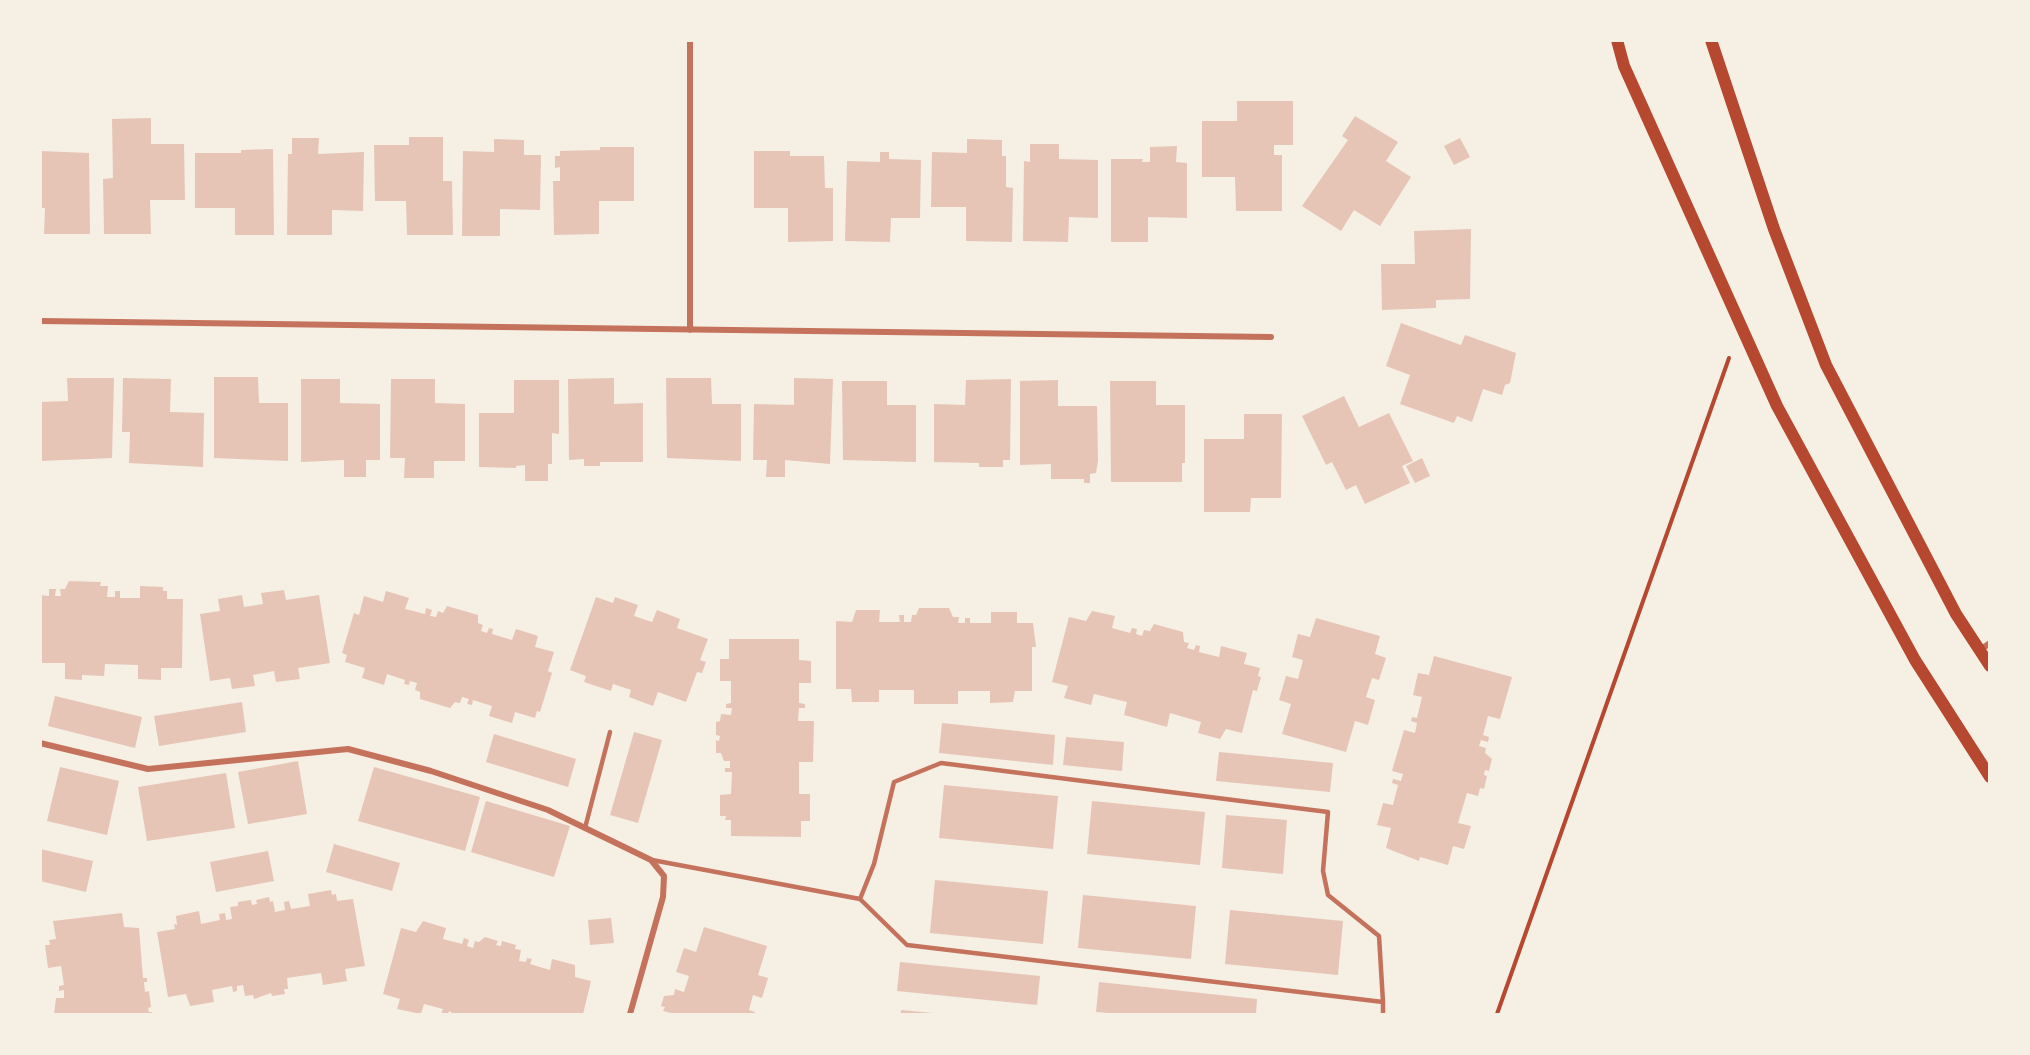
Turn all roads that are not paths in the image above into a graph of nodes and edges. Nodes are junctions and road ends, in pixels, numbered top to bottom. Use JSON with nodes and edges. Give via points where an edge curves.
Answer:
{"nodes":[{"id":1,"x":690,"y":40,"type":"edge"},
{"id":2,"x":1617,"y":40,"type":"edge"},
{"id":3,"x":1711,"y":40,"type":"edge"},
{"id":4,"x":40,"y":321,"type":"edge"},
{"id":5,"x":690,"y":330,"type":"junction"},
{"id":6,"x":1271,"y":337,"type":"dead end"},
{"id":7,"x":1984,"y":647,"type":"edge"},
{"id":8,"x":1989,"y":666,"type":"edge"},
{"id":9,"x":610,"y":732,"type":"dead end"},
{"id":10,"x":40,"y":742,"type":"edge"},
{"id":11,"x":1989,"y":777,"type":"edge"},
{"id":12,"x":585,"y":828,"type":"junction"},
{"id":13,"x":651,"y":860,"type":"junction"},
{"id":14,"x":860,"y":899,"type":"junction"},
{"id":15,"x":1383,"y":1002,"type":"junction"},
{"id":16,"x":630,"y":1014,"type":"edge"},
{"id":17,"x":1383,"y":1014,"type":"edge"}],
"edges":[{"from":1,"to":5,"type":"street"},
{"from":2,"to":11,"type":"main road","via":[[1624,66],[1777,406],[1909,650]]},
{"from":3,"to":7,"type":"main road","via":[[1774,229],[1826,365],[1956,614]]},
{"from":4,"to":5,"type":"street"},
{"from":5,"to":6,"type":"street"},
{"from":7,"to":8,"type":"main road"},
{"from":9,"to":12,"type":"lane"},
{"from":10,"to":12,"type":"street","via":[[148,769],[348,749],[537,806]]},
{"from":12,"to":13,"type":"street"},
{"from":13,"to":14,"type":"lane"},
{"from":13,"to":16,"type":"street","via":[[664,876],[663,897]]},
{"from":14,"to":15,"type":"lane","via":[[907,945]]},
{"from":14,"to":15,"type":"lane","via":[[874,864],[894,782],[941,763],[1328,812],[1323,872],[1328,895],[1378,936]]},
{"from":15,"to":17,"type":"lane"}]}
